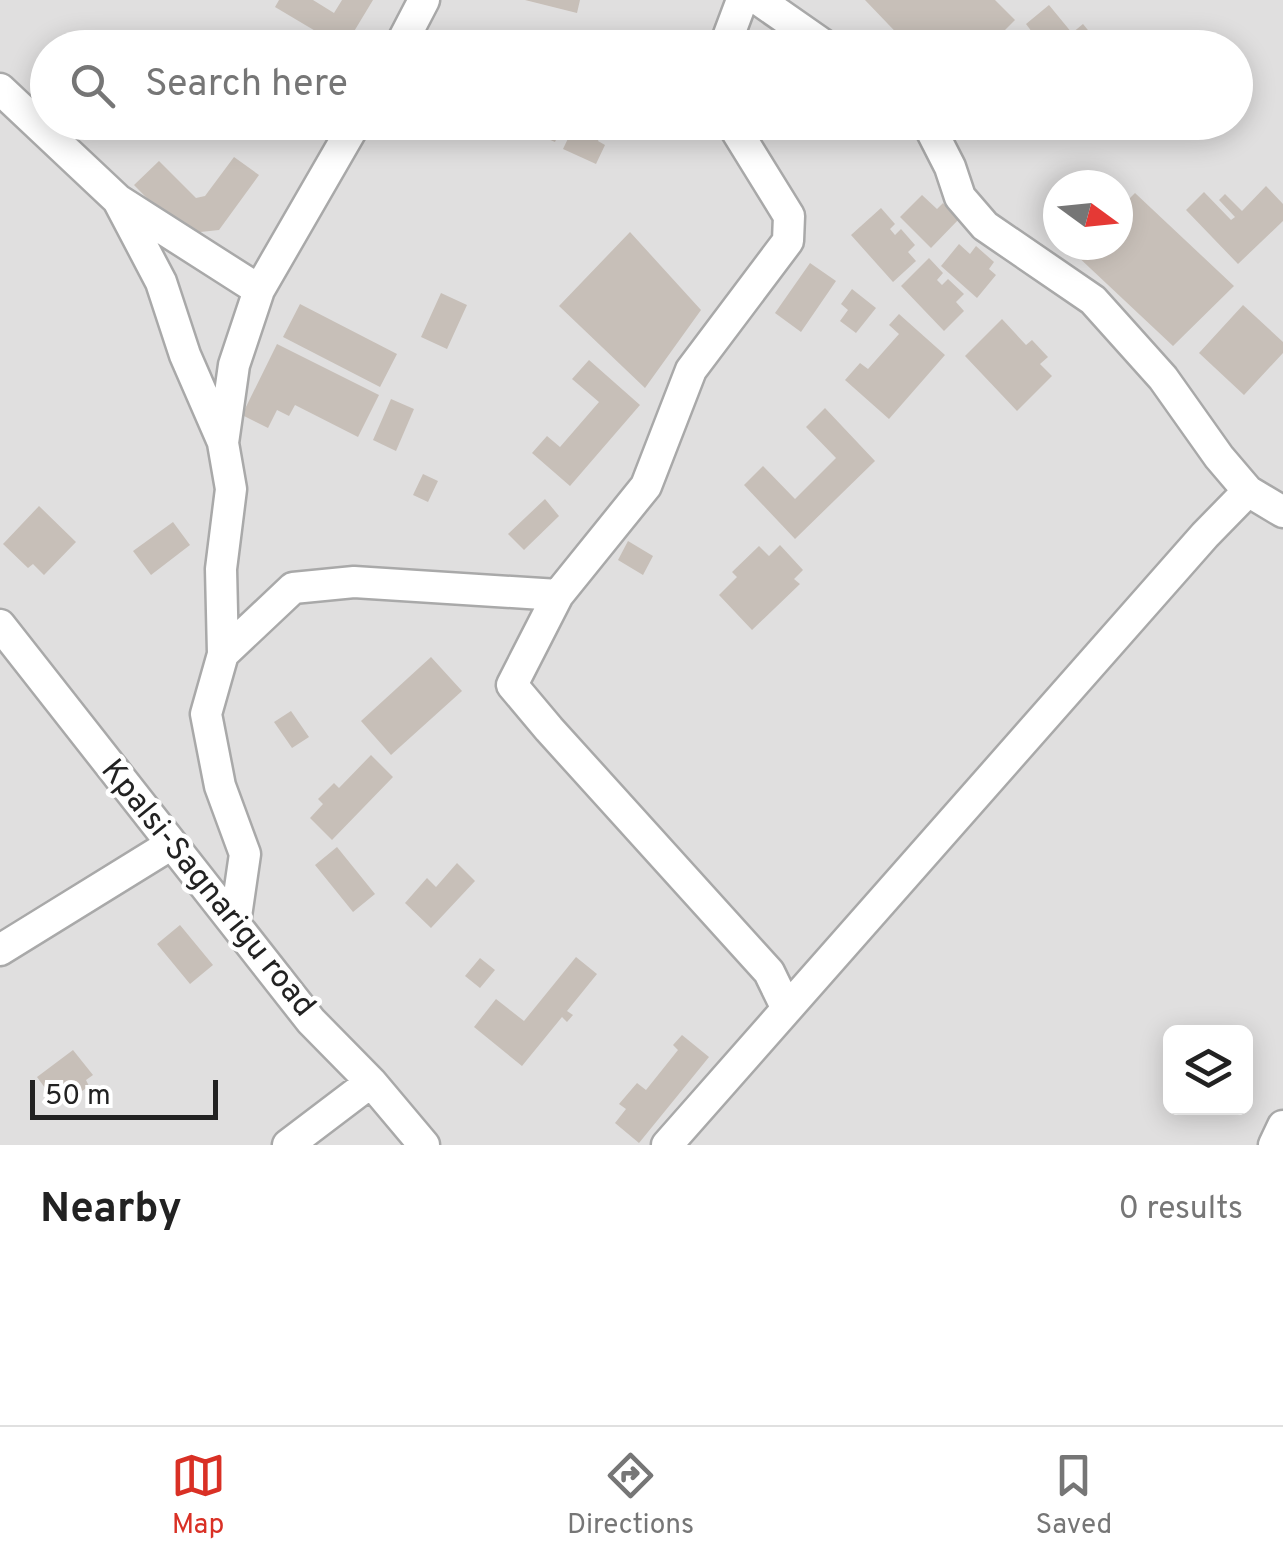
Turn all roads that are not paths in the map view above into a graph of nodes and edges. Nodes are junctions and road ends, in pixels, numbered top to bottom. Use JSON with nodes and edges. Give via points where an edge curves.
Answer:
{"nodes":[{"id":1,"x":424,"y":0,"type":"edge"},
{"id":2,"x":742,"y":0,"type":"edge"},
{"id":3,"x":759,"y":0,"type":"edge"},
{"id":4,"x":408,"y":30,"type":"edge"},
{"id":5,"x":731,"y":30,"type":"edge"},
{"id":6,"x":802,"y":30,"type":"edge"},
{"id":7,"x":0,"y":89,"type":"edge"},
{"id":8,"x":30,"y":117,"type":"edge"},
{"id":9,"x":54,"y":140,"type":"edge"},
{"id":10,"x":346,"y":140,"type":"edge"},
{"id":11,"x":742,"y":140,"type":"edge"},
{"id":12,"x":936,"y":140,"type":"edge"},
{"id":13,"x":118,"y":200,"type":"junction"},
{"id":14,"x":259,"y":290,"type":"junction"},
{"id":15,"x":223,"y":442,"type":"junction"},
{"id":16,"x":1248,"y":491,"type":"junction"},
{"id":17,"x":1283,"y":512,"type":"edge"},
{"id":18,"x":558,"y":595,"type":"junction"},
{"id":19,"x":0,"y":625,"type":"edge"},
{"id":20,"x":223,"y":654,"type":"junction"},
{"id":21,"x":170,"y":846,"type":"junction"},
{"id":22,"x":235,"y":923,"type":"junction"},
{"id":23,"x":0,"y":950,"type":"edge"},
{"id":24,"x":787,"y":1009,"type":"junction"},
{"id":25,"x":371,"y":1082,"type":"junction"},
{"id":26,"x":1283,"y":1126,"type":"edge"},
{"id":27,"x":288,"y":1145,"type":"edge"},
{"id":28,"x":424,"y":1145,"type":"edge"},
{"id":29,"x":667,"y":1145,"type":"edge"},
{"id":30,"x":1274,"y":1145,"type":"edge"}],
"edges":[{"from":1,"to":4,"type":"street"},
{"from":2,"to":5,"type":"street"},
{"from":3,"to":6,"type":"street"},
{"from":7,"to":8,"type":"street"},
{"from":9,"to":13,"type":"street"},
{"from":10,"to":14,"type":"street"},
{"from":11,"to":18,"type":"street","via":[[789,216],[788,241],[691,370],[646,486]]},
{"from":12,"to":16,"type":"street","via":[[960,197],[985,226],[1093,300],[1163,378]]},
{"from":13,"to":14,"type":"street"},
{"from":13,"to":15,"type":"street","via":[[160,282]]},
{"from":14,"to":15,"type":"street","via":[[234,365]]},
{"from":15,"to":20,"type":"street","via":[[231,488],[221,568]]},
{"from":16,"to":17,"type":"street"},
{"from":16,"to":24,"type":"street"},
{"from":18,"to":20,"type":"street","via":[[354,582],[293,588]]},
{"from":18,"to":24,"type":"street","via":[[512,685],[770,972]]},
{"from":19,"to":21,"type":"street","name":"Kpalsi-Sagnarigu road"},
{"from":20,"to":22,"type":"street","via":[[206,714],[220,786],[244,854]]},
{"from":21,"to":22,"type":"street","name":"Kpalsi-Sagnarigu road"},
{"from":21,"to":23,"type":"street"},
{"from":22,"to":25,"type":"street","name":"Kpalsi-Sagnarigu road","via":[[311,1021]]},
{"from":24,"to":29,"type":"street"},
{"from":25,"to":27,"type":"street"},
{"from":25,"to":28,"type":"street","name":"Kpalsi-Sagnarigu road"},
{"from":26,"to":30,"type":"street"}]}
